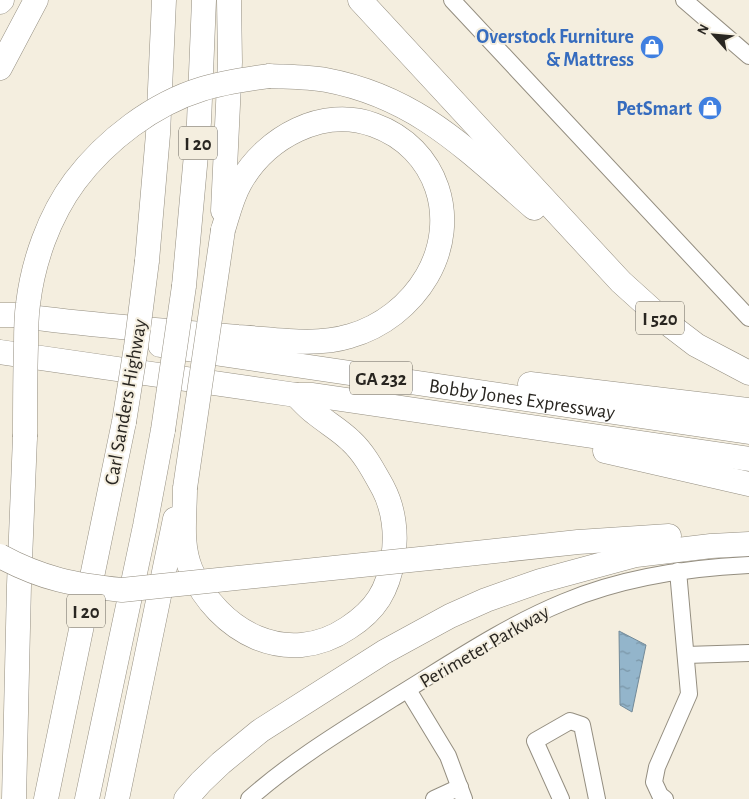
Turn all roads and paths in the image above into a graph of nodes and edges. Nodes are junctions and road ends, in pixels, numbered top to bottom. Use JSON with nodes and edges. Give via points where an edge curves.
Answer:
{"nodes":[{"id":1,"x":36,"y":0,"type":"edge"},
{"id":2,"x":164,"y":0,"type":"edge"},
{"id":3,"x":204,"y":0,"type":"edge"},
{"id":4,"x":229,"y":0,"type":"edge"},
{"id":5,"x":360,"y":0,"type":"edge"},
{"id":6,"x":452,"y":0,"type":"edge"},
{"id":7,"x":690,"y":2,"type":"edge"},
{"id":8,"x":749,"y":56,"type":"edge"},
{"id":9,"x":0,"y":68,"type":"edge"},
{"id":10,"x":223,"y":230,"type":"junction"},
{"id":11,"x":587,"y":243,"type":"junction"},
{"id":12,"x":0,"y":315,"type":"edge"},
{"id":13,"x":749,"y":318,"type":"edge"},
{"id":14,"x":0,"y":320,"type":"edge"},
{"id":15,"x":0,"y":352,"type":"edge"},
{"id":16,"x":749,"y":372,"type":"edge"},
{"id":17,"x":353,"y":374,"type":"junction"},
{"id":18,"x":296,"y":395,"type":"junction"},
{"id":19,"x":749,"y":410,"type":"edge"},
{"id":20,"x":452,"y":415,"type":"junction"},
{"id":21,"x":749,"y":432,"type":"edge"},
{"id":22,"x":749,"y":459,"type":"edge"},
{"id":23,"x":749,"y":484,"type":"edge"},
{"id":24,"x":184,"y":488,"type":"junction"},
{"id":25,"x":749,"y":535,"type":"edge"},
{"id":26,"x":749,"y":544,"type":"edge"},
{"id":27,"x":0,"y":556,"type":"edge"},
{"id":28,"x":749,"y":565,"type":"edge"},
{"id":29,"x":678,"y":571,"type":"junction"},
{"id":30,"x":749,"y":653,"type":"edge"},
{"id":31,"x":686,"y":655,"type":"junction"},
{"id":32,"x":408,"y":690,"type":"junction"},
{"id":33,"x":462,"y":793,"type":"edge"},
{"id":34,"x":14,"y":799,"type":"edge"},
{"id":35,"x":46,"y":799,"type":"edge"},
{"id":36,"x":87,"y":799,"type":"edge"},
{"id":37,"x":117,"y":799,"type":"edge"},
{"id":38,"x":186,"y":799,"type":"edge"},
{"id":39,"x":249,"y":799,"type":"edge"},
{"id":40,"x":434,"y":799,"type":"edge"},
{"id":41,"x":561,"y":799,"type":"edge"},
{"id":42,"x":597,"y":799,"type":"edge"},
{"id":43,"x":665,"y":799,"type":"edge"}],
"edges":[{"from":1,"to":9,"type":"highway"},
{"from":2,"to":35,"type":"highway","name":"Carl Sanders Highway","number":"I 20","bridge":true,"via":[[158,134],[136,347],[124,422]]},
{"from":3,"to":36,"type":"highway","name":"Carl Sanders Highway","number":"I 20","bridge":true,"via":[[198,131],[184,286],[163,430]]},
{"from":4,"to":10,"type":"highway","via":[[230,62]]},
{"from":5,"to":11,"type":"highway"},
{"from":6,"to":13,"type":"street"},
{"from":7,"to":8,"type":"street"},
{"from":10,"to":12,"type":"highway","via":[[240,182],[261,155],[288,134],[333,120],[375,125],[407,145],[433,176],[442,212],[441,242],[421,285],[402,307],[368,329],[350,336],[298,341]]},
{"from":10,"to":24,"type":"highway","bridge":true},
{"from":11,"to":16,"type":"highway","number":"I 520","via":[[662,319],[696,345]]},
{"from":11,"to":34,"type":"highway","bridge":true,"via":[[539,213],[444,131],[407,107],[348,85],[302,77],[270,76],[201,89],[165,105],[106,148],[75,181],[55,215],[39,253],[27,305]]},
{"from":14,"to":17,"type":"highway","name":"Bobby Jones Expressway","number":"GA 232"},
{"from":15,"to":18,"type":"highway","name":"Bobby Jones Expressway","number":"GA 232"},
{"from":17,"to":19,"type":"highway","via":[[455,375]]},
{"from":17,"to":21,"type":"highway","name":"Bobby Jones Expressway","number":"GA 232"},
{"from":18,"to":20,"type":"highway","name":"Bobby Jones Expressway","number":"GA 232"},
{"from":18,"to":24,"type":"highway","via":[[362,453],[390,506],[396,546],[390,577],[384,592],[364,617],[328,640],[312,645],[277,644],[234,626],[205,595],[191,569],[183,532]]},
{"from":20,"to":22,"type":"highway","name":"Bobby Jones Expressway","number":"GA 232"},
{"from":20,"to":23,"type":"highway"},
{"from":24,"to":37,"type":"highway","via":[[179,499]]},
{"from":25,"to":27,"type":"highway","bridge":true,"via":[[705,534],[578,542],[122,590],[40,576]]},
{"from":26,"to":38,"type":"highway","via":[[636,555],[540,581],[468,608],[384,652],[260,731],[221,763]]},
{"from":28,"to":29,"type":"street","name":"Perimeter Parkway"},
{"from":29,"to":31,"type":"street"},
{"from":29,"to":32,"type":"street","name":"Perimeter Parkway","via":[[617,583],[556,605],[493,637]]},
{"from":30,"to":31,"type":"street"},
{"from":31,"to":43,"type":"street","via":[[689,694],[657,767],[654,782]]},
{"from":32,"to":33,"type":"street","via":[[448,756]]},
{"from":32,"to":39,"type":"street","name":"Perimeter Parkway","via":[[296,761]]},
{"from":33,"to":40,"type":"street"},
{"from":41,"to":42,"type":"street","via":[[535,741],[570,721],[582,725]]}]}
